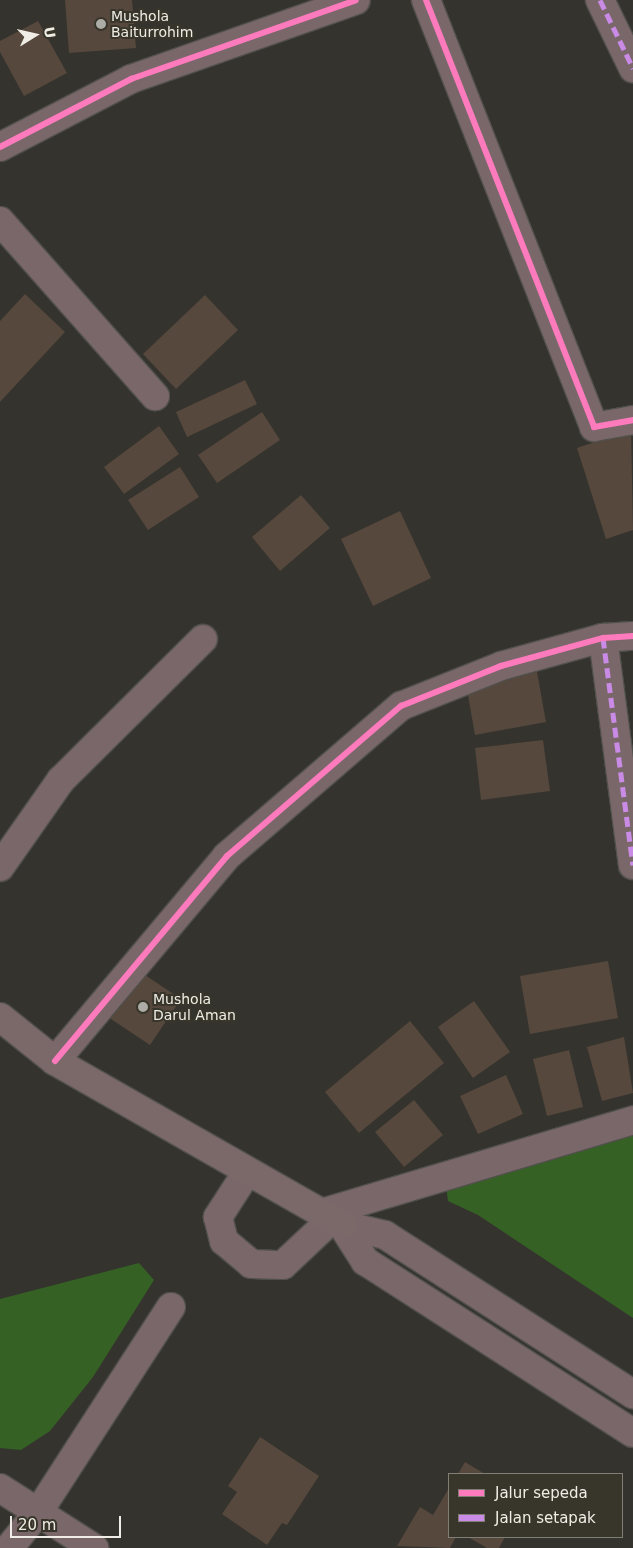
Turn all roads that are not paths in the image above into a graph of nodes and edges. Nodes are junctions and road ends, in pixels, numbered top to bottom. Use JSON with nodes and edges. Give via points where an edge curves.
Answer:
{"nodes":[{"id":1,"x":356,"y":0,"type":"edge"},
{"id":2,"x":426,"y":0,"type":"edge"},
{"id":3,"x":600,"y":0,"type":"edge"},
{"id":4,"x":309,"y":7,"type":"edge"},
{"id":5,"x":633,"y":68,"type":"edge"},
{"id":6,"x":0,"y":147,"type":"edge"},
{"id":7,"x":0,"y":221,"type":"edge"},
{"id":8,"x":155,"y":396,"type":"dead end"},
{"id":9,"x":633,"y":420,"type":"edge"},
{"id":10,"x":633,"y":636,"type":"edge"},
{"id":11,"x":603,"y":638,"type":"junction"},
{"id":12,"x":203,"y":639,"type":"dead end"},
{"id":13,"x":633,"y":865,"type":"edge"},
{"id":14,"x":0,"y":867,"type":"edge"},
{"id":15,"x":0,"y":1017,"type":"edge"},
{"id":16,"x":55,"y":1061,"type":"junction"},
{"id":17,"x":633,"y":1120,"type":"edge"},
{"id":18,"x":247,"y":1172,"type":"junction"},
{"id":19,"x":332,"y":1219,"type":"junction"},
{"id":20,"x":171,"y":1306,"type":"dead end"},
{"id":21,"x":633,"y":1394,"type":"edge"},
{"id":22,"x":633,"y":1433,"type":"edge"},
{"id":23,"x":0,"y":1488,"type":"edge"},
{"id":24,"x":39,"y":1511,"type":"junction"},
{"id":25,"x":9,"y":1548,"type":"edge"},
{"id":26,"x":94,"y":1548,"type":"edge"}],
"edges":[{"from":1,"to":4,"type":"street"},
{"from":2,"to":9,"type":"street","via":[[594,427]]},
{"from":3,"to":5,"type":"street"},
{"from":4,"to":6,"type":"street","via":[[130,79]]},
{"from":7,"to":8,"type":"street"},
{"from":10,"to":11,"type":"street"},
{"from":11,"to":13,"type":"street"},
{"from":11,"to":16,"type":"street","via":[[501,666],[401,706],[227,856]]},
{"from":12,"to":14,"type":"street","via":[[60,780]]},
{"from":15,"to":16,"type":"main road"},
{"from":16,"to":18,"type":"main road"},
{"from":17,"to":19,"type":"street"},
{"from":18,"to":19,"type":"main road"},
{"from":18,"to":19,"type":"street","via":[[218,1217],[224,1241],[251,1264],[283,1265]]},
{"from":19,"to":21,"type":"street","via":[[385,1235]]},
{"from":19,"to":22,"type":"street","via":[[365,1261]]},
{"from":20,"to":24,"type":"street"},
{"from":23,"to":24,"type":"street"},
{"from":24,"to":25,"type":"street"},
{"from":24,"to":26,"type":"street"}]}
